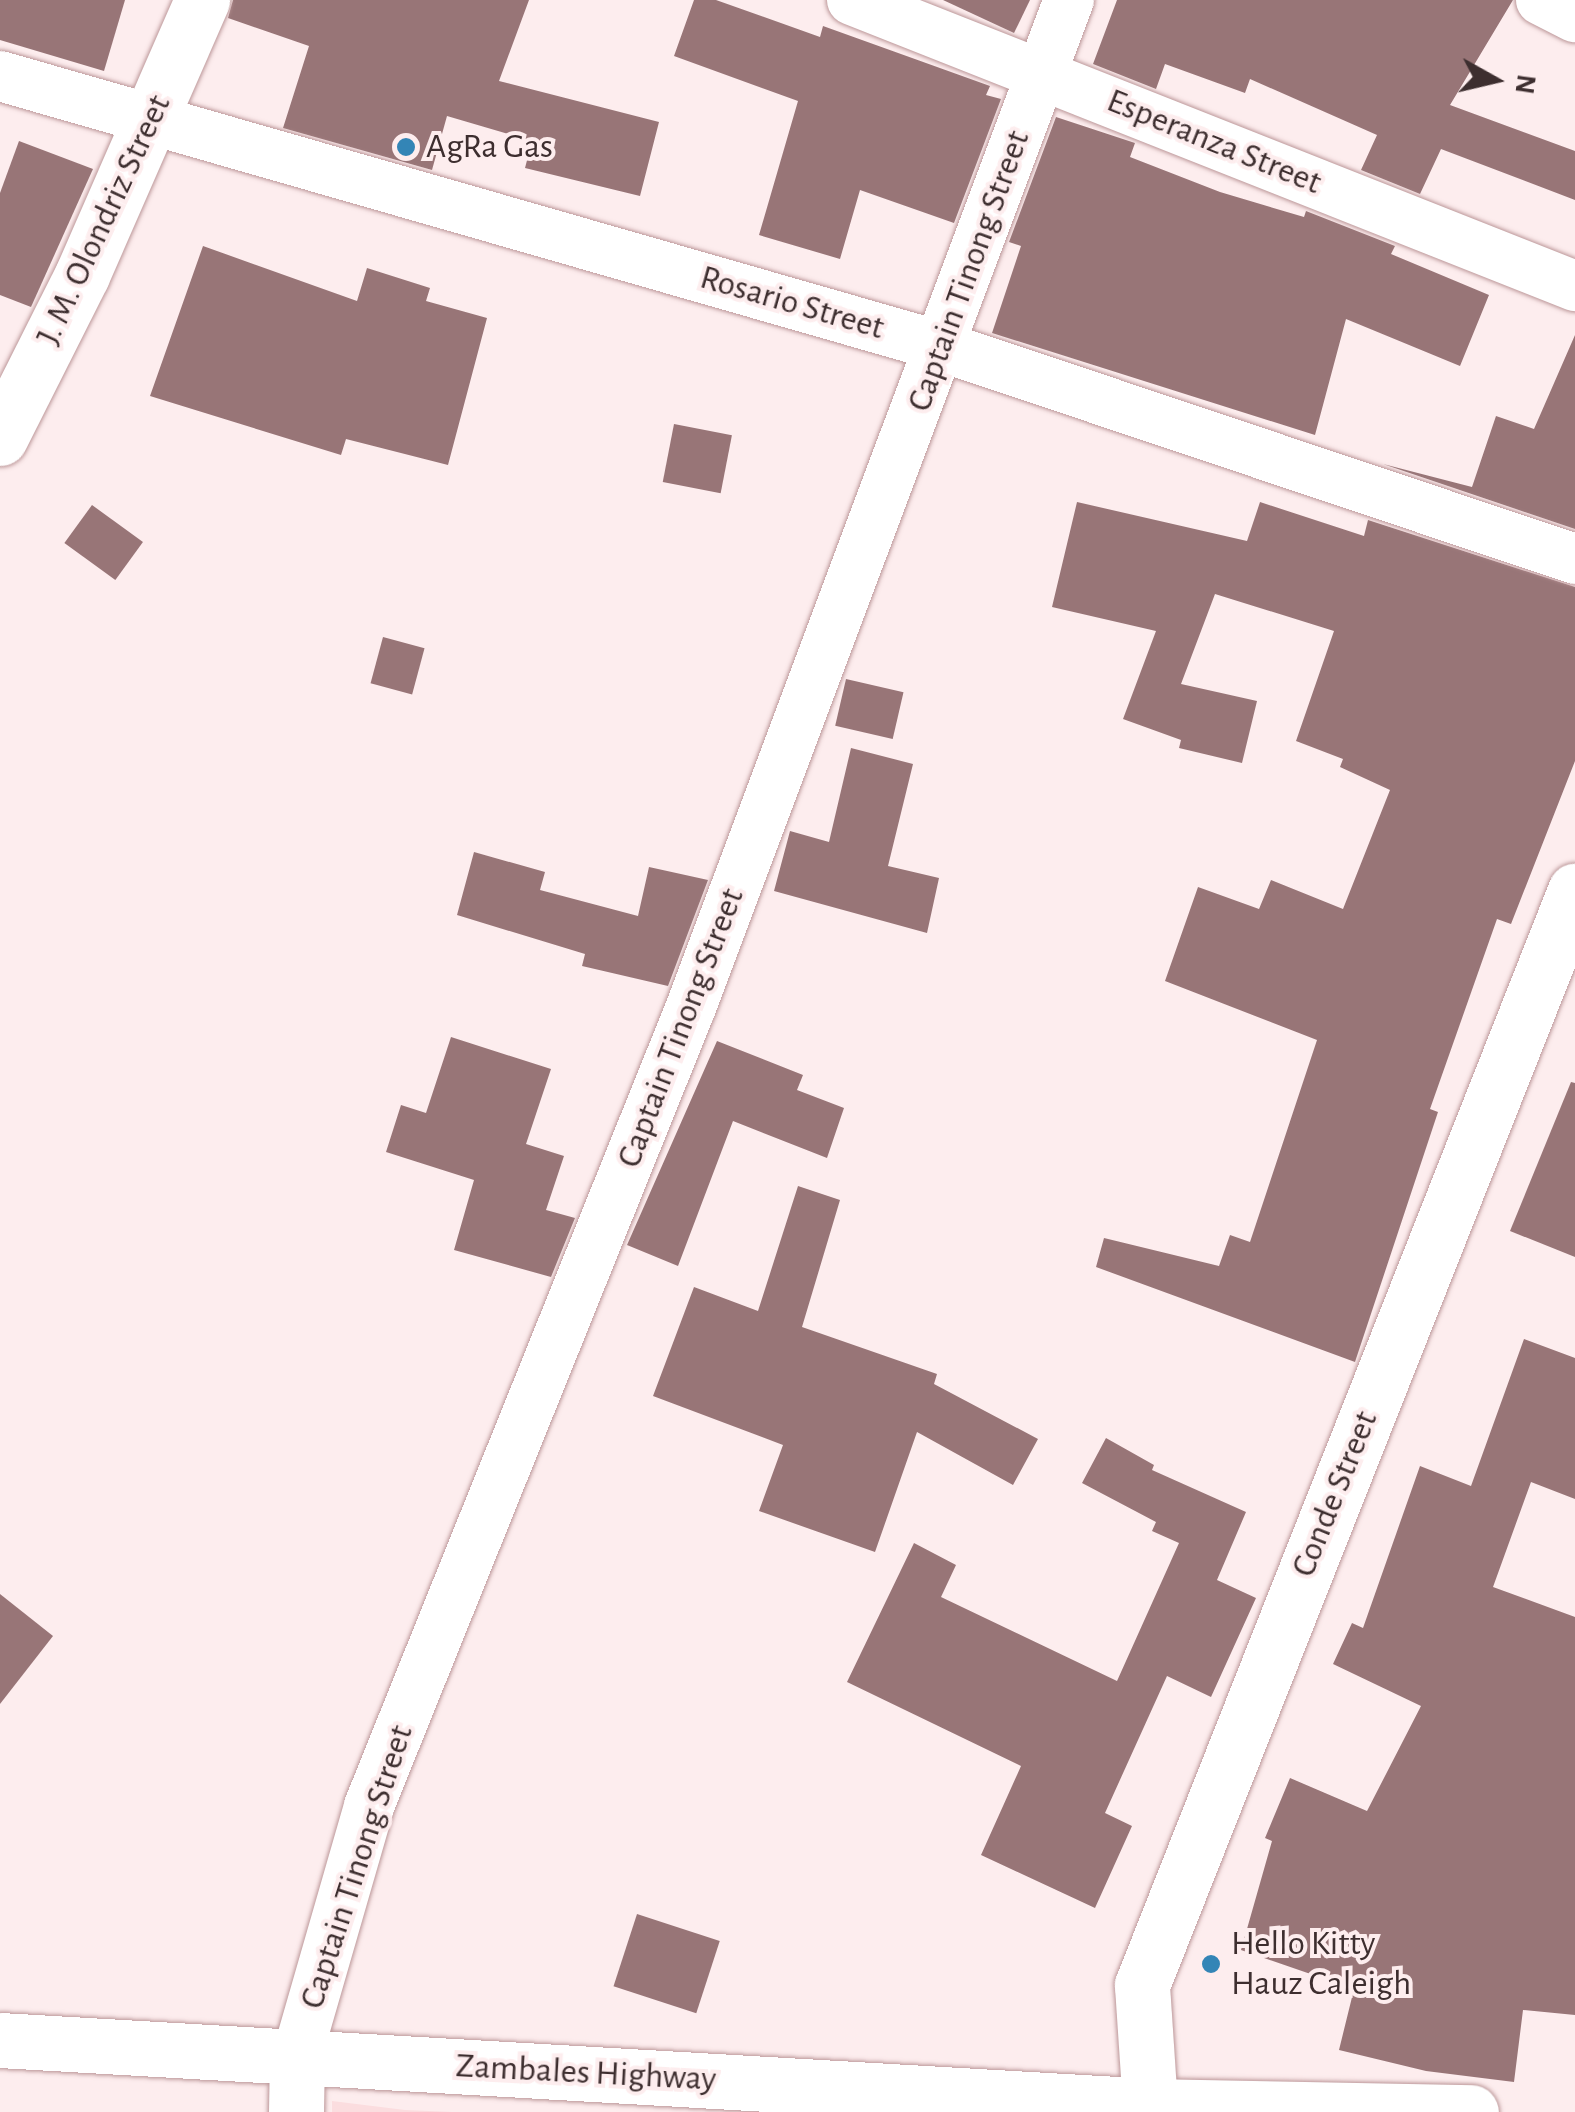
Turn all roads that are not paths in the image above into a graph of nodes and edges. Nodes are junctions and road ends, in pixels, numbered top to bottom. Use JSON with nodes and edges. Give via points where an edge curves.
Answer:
{"nodes":[{"id":1,"x":202,"y":0,"type":"edge"},
{"id":2,"x":852,"y":0,"type":"edge"},
{"id":3,"x":1069,"y":0,"type":"edge"},
{"id":4,"x":1540,"y":0,"type":"edge"},
{"id":5,"x":1575,"y":17,"type":"edge"},
{"id":6,"x":1041,"y":74,"type":"junction"},
{"id":7,"x":0,"y":76,"type":"edge"},
{"id":8,"x":151,"y":120,"type":"junction"},
{"id":9,"x":1575,"y":286,"type":"edge"},
{"id":10,"x":942,"y":346,"type":"junction"},
{"id":11,"x":0,"y":438,"type":"edge"},
{"id":12,"x":1575,"y":559,"type":"edge"},
{"id":13,"x":1575,"y":891,"type":"edge"},
{"id":14,"x":0,"y":2040,"type":"edge"},
{"id":15,"x":297,"y":2056,"type":"junction"},
{"id":16,"x":1150,"y":2106,"type":"junction"},
{"id":17,"x":296,"y":2112,"type":"edge"},
{"id":18,"x":1471,"y":2112,"type":"edge"}],
"edges":[{"from":1,"to":8,"type":"street","name":"J. M. Olondriz Street"},
{"from":2,"to":6,"type":"street","name":"Esperanza Street"},
{"from":3,"to":6,"type":"street","name":"Captain Tinong Street"},
{"from":4,"to":5,"type":"street"},
{"from":6,"to":9,"type":"street","name":"Esperanza Street"},
{"from":6,"to":10,"type":"street","name":"Captain Tinong Street"},
{"from":7,"to":8,"type":"street","name":"Rosario Street"},
{"from":8,"to":10,"type":"street","name":"Rosario Street"},
{"from":8,"to":11,"type":"street","name":"J. M. Olondriz Street"},
{"from":10,"to":12,"type":"street","name":"Rosario Street"},
{"from":10,"to":15,"type":"street","name":"Captain Tinong Street","via":[[691,1007],[369,1806]]},
{"from":13,"to":16,"type":"street","name":"Conde Street","via":[[1142,1984]]},
{"from":14,"to":15,"type":"street","name":"Zambales Highway"},
{"from":15,"to":16,"type":"street","name":"Zambales Highway"},
{"from":15,"to":17,"type":"street"},
{"from":16,"to":18,"type":"street","name":"Zambales Highway"}]}
